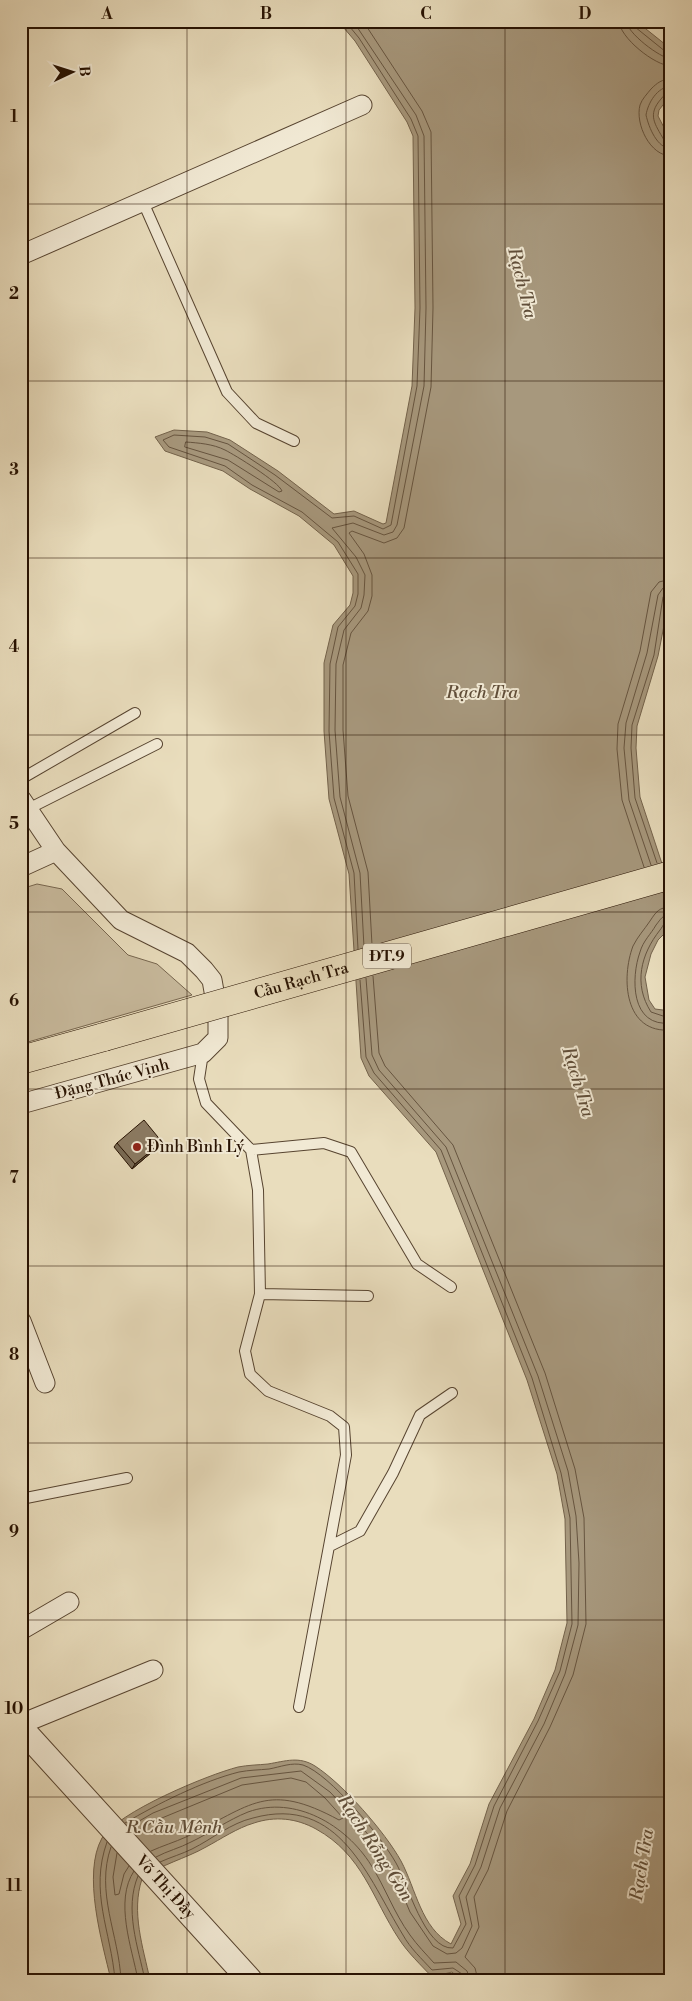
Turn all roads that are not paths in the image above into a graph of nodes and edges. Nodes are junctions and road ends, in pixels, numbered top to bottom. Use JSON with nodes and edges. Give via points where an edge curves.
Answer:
{"nodes":[{"id":1,"x":362,"y":105,"type":"dead end"},
{"id":2,"x":143,"y":202,"type":"junction"},
{"id":3,"x":21,"y":255,"type":"edge"},
{"id":4,"x":294,"y":441,"type":"dead end"},
{"id":5,"x":135,"y":713,"type":"dead end"},
{"id":6,"x":157,"y":744,"type":"dead end"},
{"id":7,"x":21,"y":779,"type":"edge"},
{"id":8,"x":25,"y":804,"type":"edge"},
{"id":9,"x":56,"y":851,"type":"junction"},
{"id":10,"x":21,"y":867,"type":"edge"},
{"id":11,"x":671,"y":875,"type":"edge"},
{"id":12,"x":203,"y":1054,"type":"junction"},
{"id":13,"x":21,"y":1060,"type":"edge"},
{"id":14,"x":21,"y":1104,"type":"edge"},
{"id":15,"x":251,"y":1150,"type":"junction"},
{"id":16,"x":451,"y":1287,"type":"dead end"},
{"id":17,"x":260,"y":1294,"type":"junction"},
{"id":18,"x":368,"y":1296,"type":"dead end"},
{"id":19,"x":21,"y":1321,"type":"edge"},
{"id":20,"x":45,"y":1383,"type":"dead end"},
{"id":21,"x":452,"y":1393,"type":"dead end"},
{"id":22,"x":127,"y":1478,"type":"dead end"},
{"id":23,"x":21,"y":1499,"type":"edge"},
{"id":24,"x":330,"y":1546,"type":"junction"},
{"id":25,"x":69,"y":1602,"type":"dead end"},
{"id":26,"x":21,"y":1630,"type":"edge"},
{"id":27,"x":153,"y":1670,"type":"dead end"},
{"id":28,"x":299,"y":1707,"type":"dead end"},
{"id":29,"x":21,"y":1724,"type":"edge"},
{"id":30,"x":21,"y":1728,"type":"edge"},
{"id":31,"x":250,"y":1980,"type":"edge"}],
"edges":[{"from":1,"to":2,"type":"street"},
{"from":2,"to":3,"type":"street"},
{"from":2,"to":4,"type":"lane","via":[[226,392],[256,423]]},
{"from":5,"to":7,"type":"lane"},
{"from":6,"to":8,"type":"lane"},
{"from":8,"to":9,"type":"street"},
{"from":9,"to":10,"type":"street"},
{"from":9,"to":12,"type":"street","via":[[120,920],[187,952],[212,980],[218,1038]]},
{"from":11,"to":13,"type":"main road","name":"Cầu Rạch Tra","number":"ĐT.9","bridge":true},
{"from":12,"to":14,"type":"street","name":"Đặng Thúc Vịnh"},
{"from":12,"to":15,"type":"lane","via":[[199,1078],[206,1103]]},
{"from":15,"to":16,"type":"lane","via":[[324,1143],[351,1152],[417,1264]]},
{"from":15,"to":17,"type":"lane","via":[[258,1190]]},
{"from":17,"to":18,"type":"lane"},
{"from":17,"to":24,"type":"lane","via":[[245,1351],[250,1374],[268,1391],[330,1416],[344,1427],[346,1455]]},
{"from":19,"to":20,"type":"street"},
{"from":21,"to":24,"type":"lane","via":[[420,1414],[394,1473],[360,1531]]},
{"from":22,"to":23,"type":"lane"},
{"from":24,"to":28,"type":"lane"},
{"from":25,"to":26,"type":"street"},
{"from":27,"to":29,"type":"street"},
{"from":30,"to":31,"type":"street","name":"Võ Thị Đầy"}]}
